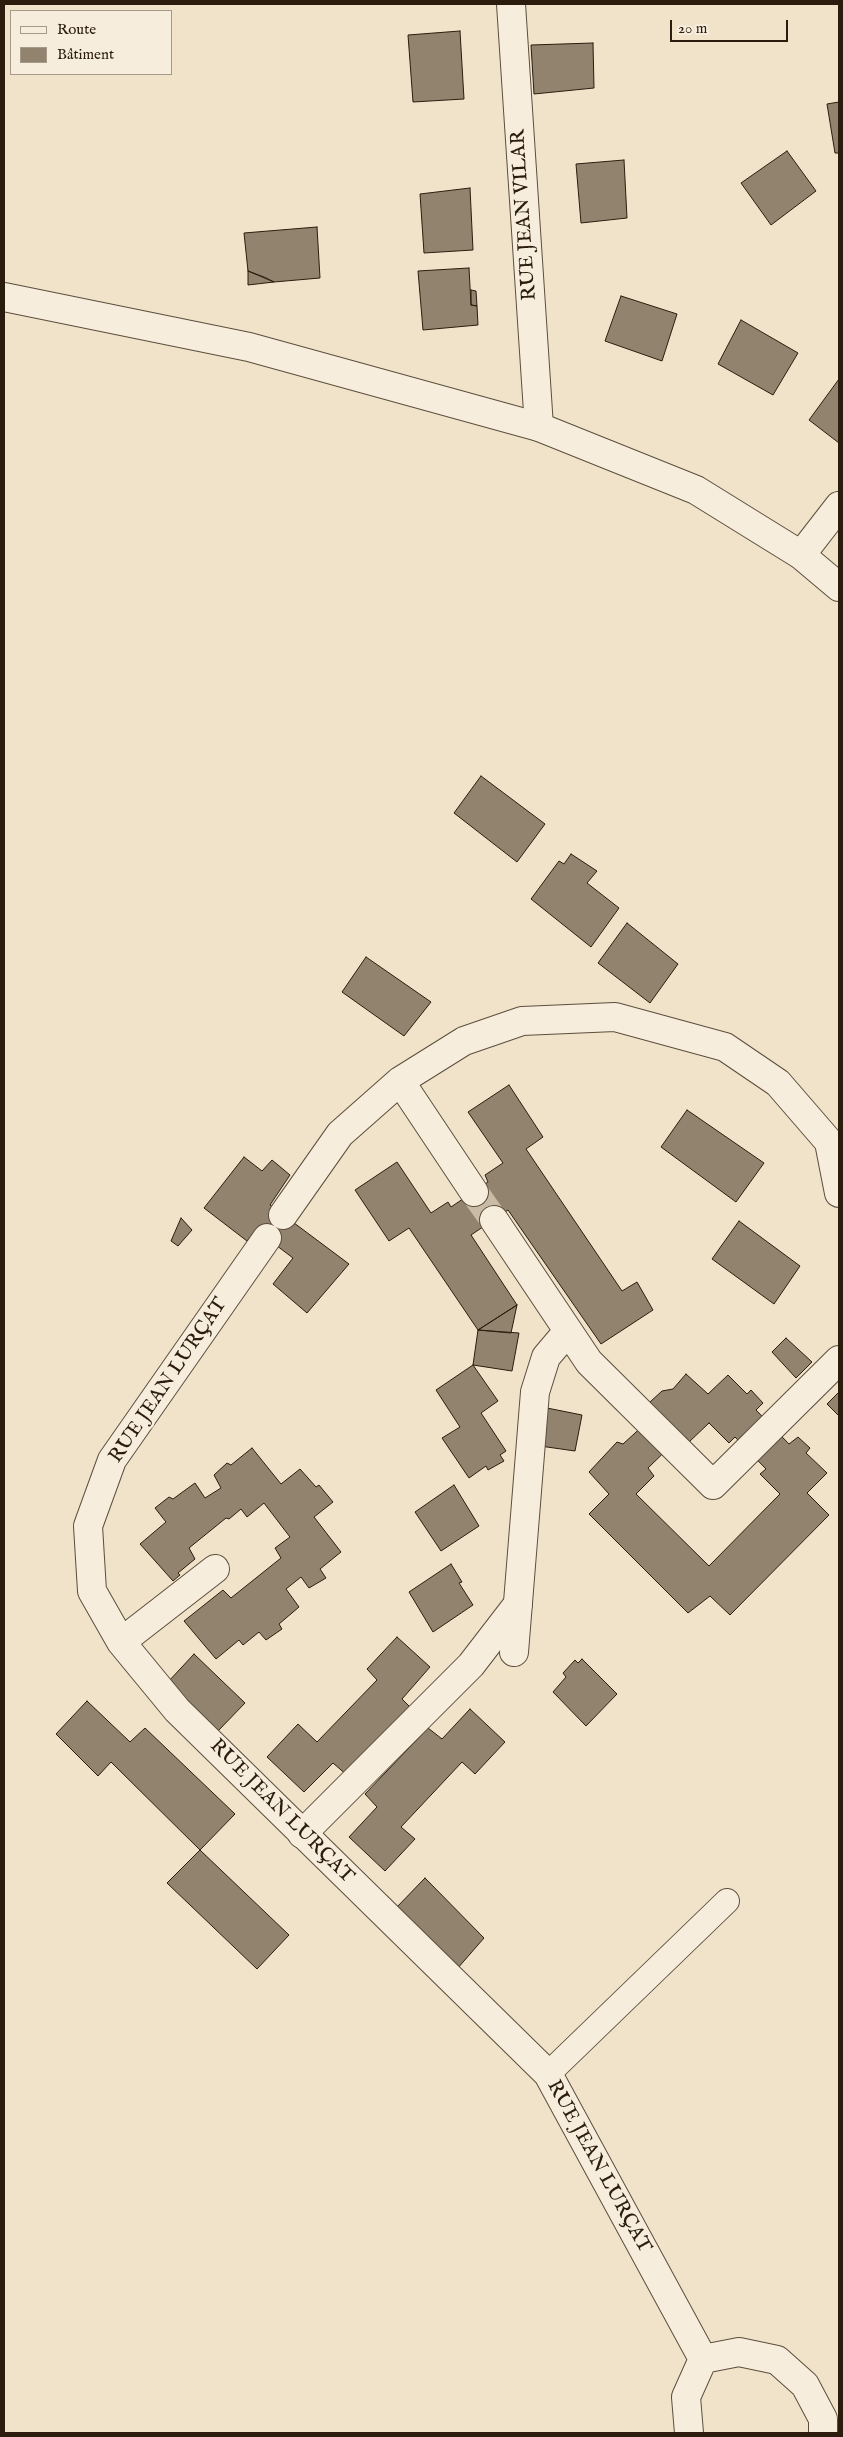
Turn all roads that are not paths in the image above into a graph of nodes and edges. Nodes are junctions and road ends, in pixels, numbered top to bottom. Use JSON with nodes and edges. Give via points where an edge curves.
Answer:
{"nodes":[{"id":1,"x":511,"y":4,"type":"edge"},
{"id":2,"x":4,"y":297,"type":"edge"},
{"id":3,"x":539,"y":427,"type":"junction"},
{"id":4,"x":839,"y":506,"type":"edge"},
{"id":5,"x":801,"y":555,"type":"junction"},
{"id":6,"x":839,"y":587,"type":"edge"},
{"id":7,"x":400,"y":1081,"type":"junction"},
{"id":8,"x":834,"y":1139,"type":"edge"},
{"id":9,"x":474,"y":1192,"type":"tunnel mouth"},
{"id":10,"x":839,"y":1193,"type":"edge"},
{"id":11,"x":283,"y":1215,"type":"dead end"},
{"id":12,"x":494,"y":1220,"type":"tunnel mouth"},
{"id":13,"x":267,"y":1238,"type":"dead end"},
{"id":14,"x":568,"y":1330,"type":"junction"},
{"id":15,"x":839,"y":1360,"type":"edge"},
{"id":16,"x":214,"y":1569,"type":"dead end"},
{"id":17,"x":518,"y":1604,"type":"junction"},
{"id":18,"x":121,"y":1642,"type":"junction"},
{"id":19,"x":514,"y":1652,"type":"dead end"},
{"id":20,"x":302,"y":1834,"type":"junction"},
{"id":21,"x":727,"y":1901,"type":"dead end"},
{"id":22,"x":548,"y":2074,"type":"junction"},
{"id":23,"x":703,"y":2359,"type":"junction"},
{"id":24,"x":690,"y":2433,"type":"edge"},
{"id":25,"x":822,"y":2433,"type":"edge"}],
"edges":[{"from":1,"to":3,"type":"street","name":"RUE JEAN VILAR"},
{"from":2,"to":3,"type":"street","via":[[249,347]]},
{"from":3,"to":5,"type":"street","via":[[696,490]]},
{"from":4,"to":5,"type":"street"},
{"from":5,"to":6,"type":"street"},
{"from":7,"to":8,"type":"street","via":[[464,1041],[522,1021],[614,1017],[725,1047],[778,1082]]},
{"from":7,"to":9,"type":"street"},
{"from":7,"to":11,"type":"street","via":[[340,1134]]},
{"from":8,"to":10,"type":"street"},
{"from":12,"to":14,"type":"street"},
{"from":13,"to":18,"type":"street","name":"RUE JEAN LURÇAT","via":[[112,1460],[88,1526],[92,1591]]},
{"from":14,"to":15,"type":"street","via":[[589,1362],[713,1485]]},
{"from":14,"to":17,"type":"street","via":[[546,1357],[535,1392]]},
{"from":16,"to":18,"type":"street"},
{"from":17,"to":19,"type":"street"},
{"from":17,"to":20,"type":"street","via":[[471,1665]]},
{"from":18,"to":20,"type":"street","name":"RUE JEAN LURÇAT","via":[[177,1710]]},
{"from":20,"to":22,"type":"street","name":"RUE JEAN LURÇAT"},
{"from":21,"to":22,"type":"lane"},
{"from":22,"to":23,"type":"street","name":"RUE JEAN LURÇAT"},
{"from":23,"to":24,"type":"street","via":[[686,2398]]},
{"from":23,"to":25,"type":"street","via":[[739,2352],[777,2360],[805,2385],[823,2420]]}]}
